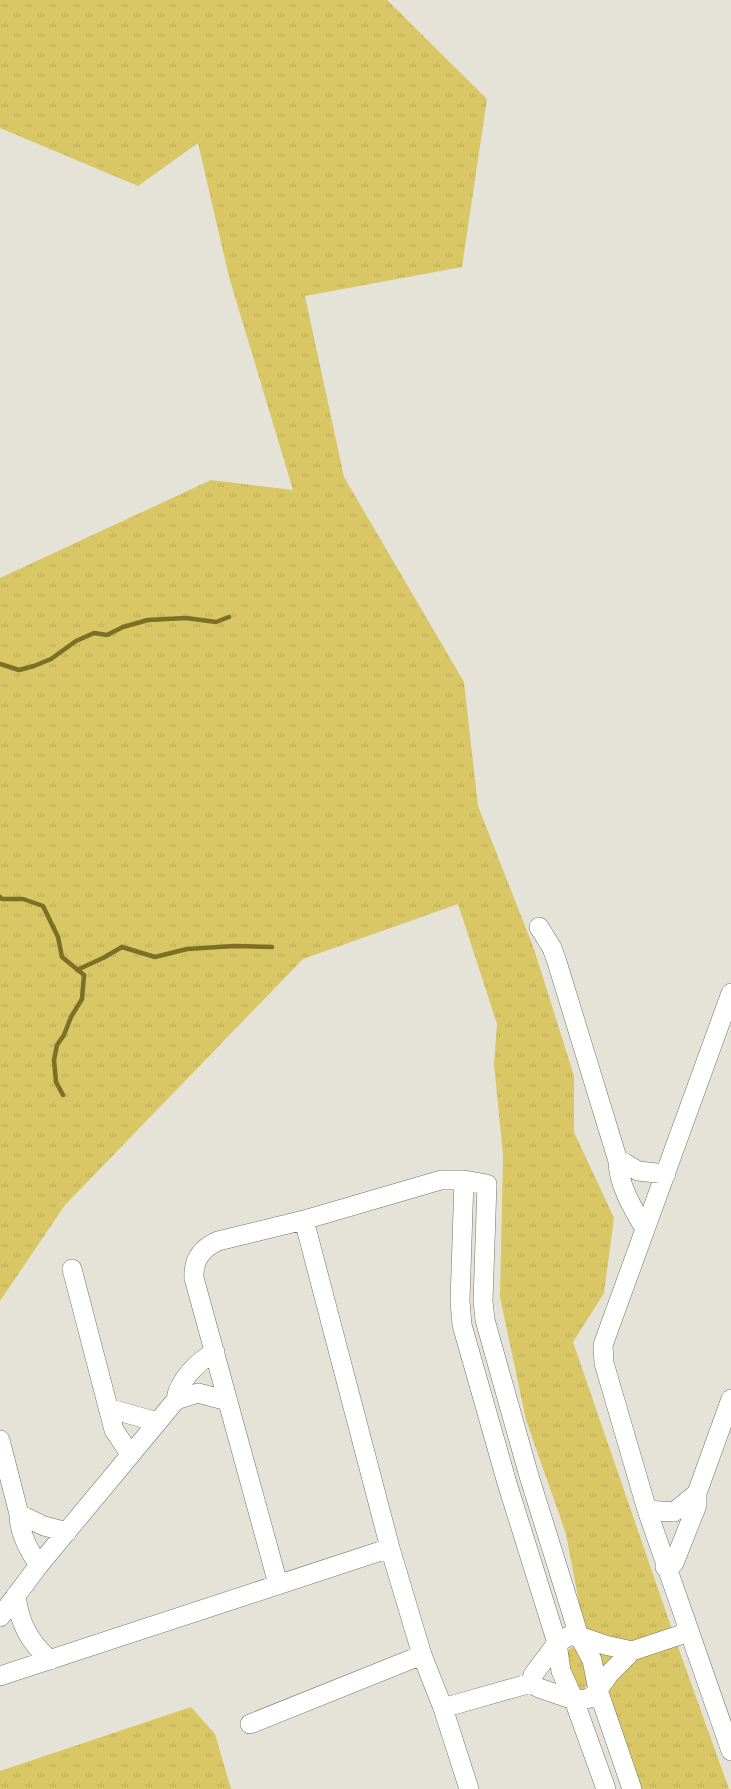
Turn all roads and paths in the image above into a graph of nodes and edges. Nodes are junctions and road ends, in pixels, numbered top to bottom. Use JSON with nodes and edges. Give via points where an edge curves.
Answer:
{"nodes":[{"id":1,"x":539,"y":927,"type":"dead end"},
{"id":2,"x":731,"y":993,"type":"edge"},
{"id":3,"x":618,"y":1161,"type":"junction"},
{"id":4,"x":666,"y":1174,"type":"junction"},
{"id":5,"x":464,"y":1180,"type":"junction"},
{"id":6,"x":304,"y":1220,"type":"junction"},
{"id":7,"x":645,"y":1228,"type":"junction"},
{"id":8,"x":72,"y":1269,"type":"dead end"},
{"id":9,"x":215,"y":1352,"type":"junction"},
{"id":10,"x":731,"y":1399,"type":"edge"},
{"id":11,"x":176,"y":1400,"type":"junction"},
{"id":12,"x":228,"y":1401,"type":"junction"},
{"id":13,"x":108,"y":1408,"type":"junction"},
{"id":14,"x":158,"y":1422,"type":"junction"},
{"id":15,"x":0,"y":1440,"type":"edge"},
{"id":16,"x":722,"y":1444,"type":"edge"},
{"id":17,"x":130,"y":1454,"type":"junction"},
{"id":18,"x":697,"y":1493,"type":"junction"},
{"id":19,"x":647,"y":1510,"type":"junction"},
{"id":20,"x":20,"y":1514,"type":"junction"},
{"id":21,"x":67,"y":1532,"type":"junction"},
{"id":22,"x":390,"y":1548,"type":"junction"},
{"id":23,"x":39,"y":1565,"type":"junction"},
{"id":24,"x":665,"y":1567,"type":"junction"},
{"id":25,"x":278,"y":1584,"type":"junction"},
{"id":26,"x":16,"y":1595,"type":"junction"},
{"id":27,"x":0,"y":1617,"type":"edge"},
{"id":28,"x":689,"y":1632,"type":"junction"},
{"id":29,"x":580,"y":1636,"type":"junction"},
{"id":30,"x":557,"y":1644,"type":"junction"},
{"id":31,"x":632,"y":1651,"type":"junction"},
{"id":32,"x":422,"y":1655,"type":"junction"},
{"id":33,"x":50,"y":1660,"type":"junction"},
{"id":34,"x":0,"y":1676,"type":"edge"},
{"id":35,"x":531,"y":1683,"type":"junction"},
{"id":36,"x":598,"y":1690,"type":"junction"},
{"id":37,"x":574,"y":1700,"type":"junction"},
{"id":38,"x":443,"y":1708,"type":"junction"},
{"id":39,"x":250,"y":1724,"type":"dead end"},
{"id":40,"x":731,"y":1752,"type":"edge"},
{"id":41,"x":469,"y":1789,"type":"edge"},
{"id":42,"x":606,"y":1789,"type":"edge"},
{"id":43,"x":632,"y":1789,"type":"edge"}],
"edges":[{"from":1,"to":3,"type":"street","via":[[557,962]]},
{"from":2,"to":4,"type":"street"},
{"from":3,"to":4,"type":"street","via":[[638,1171]]},
{"from":3,"to":7,"type":"street","via":[[618,1173],[634,1211]]},
{"from":4,"to":7,"type":"street"},
{"from":5,"to":6,"type":"street","via":[[441,1180]]},
{"from":5,"to":29,"type":"street","via":[[487,1184],[483,1301],[485,1320],[529,1476]]},
{"from":5,"to":30,"type":"street","via":[[460,1302],[462,1325]]},
{"from":6,"to":9,"type":"street","via":[[218,1241],[201,1253],[195,1265],[194,1278]]},
{"from":6,"to":22,"type":"street"},
{"from":7,"to":19,"type":"street","via":[[603,1346],[604,1363]]},
{"from":8,"to":13,"type":"street"},
{"from":9,"to":11,"type":"street","via":[[202,1359],[177,1390]]},
{"from":9,"to":12,"type":"street"},
{"from":10,"to":16,"type":"street"},
{"from":11,"to":12,"type":"street","via":[[198,1394]]},
{"from":11,"to":14,"type":"street"},
{"from":12,"to":25,"type":"street"},
{"from":13,"to":14,"type":"street"},
{"from":13,"to":17,"type":"street","via":[[114,1430]]},
{"from":14,"to":17,"type":"street"},
{"from":15,"to":20,"type":"street"},
{"from":16,"to":18,"type":"street"},
{"from":17,"to":21,"type":"street"},
{"from":18,"to":19,"type":"street","via":[[674,1512]]},
{"from":18,"to":24,"type":"street","via":[[696,1505],[674,1563]]},
{"from":19,"to":24,"type":"street"},
{"from":20,"to":21,"type":"street","via":[[44,1526]]},
{"from":20,"to":23,"type":"street","via":[[19,1524]]},
{"from":21,"to":23,"type":"street"},
{"from":22,"to":25,"type":"street"},
{"from":22,"to":32,"type":"street"},
{"from":23,"to":26,"type":"street"},
{"from":24,"to":28,"type":"street"},
{"from":25,"to":33,"type":"street"},
{"from":26,"to":27,"type":"street"},
{"from":26,"to":33,"type":"street","via":[[26,1632],[40,1652]]},
{"from":28,"to":31,"type":"street"},
{"from":28,"to":40,"type":"street"},
{"from":29,"to":30,"type":"street","via":[[569,1636]]},
{"from":29,"to":31,"type":"street","via":[[605,1646]]},
{"from":29,"to":36,"type":"street","via":[[592,1660]]},
{"from":30,"to":35,"type":"street","via":[[533,1675]]},
{"from":30,"to":37,"type":"street","via":[[561,1671]]},
{"from":31,"to":36,"type":"street","via":[[610,1673]]},
{"from":32,"to":38,"type":"street"},
{"from":32,"to":39,"type":"street"},
{"from":33,"to":34,"type":"street"},
{"from":35,"to":37,"type":"street"},
{"from":35,"to":38,"type":"street"},
{"from":36,"to":37,"type":"street","via":[[587,1699]]},
{"from":36,"to":43,"type":"street"},
{"from":37,"to":42,"type":"street"},
{"from":38,"to":41,"type":"street"}]}
